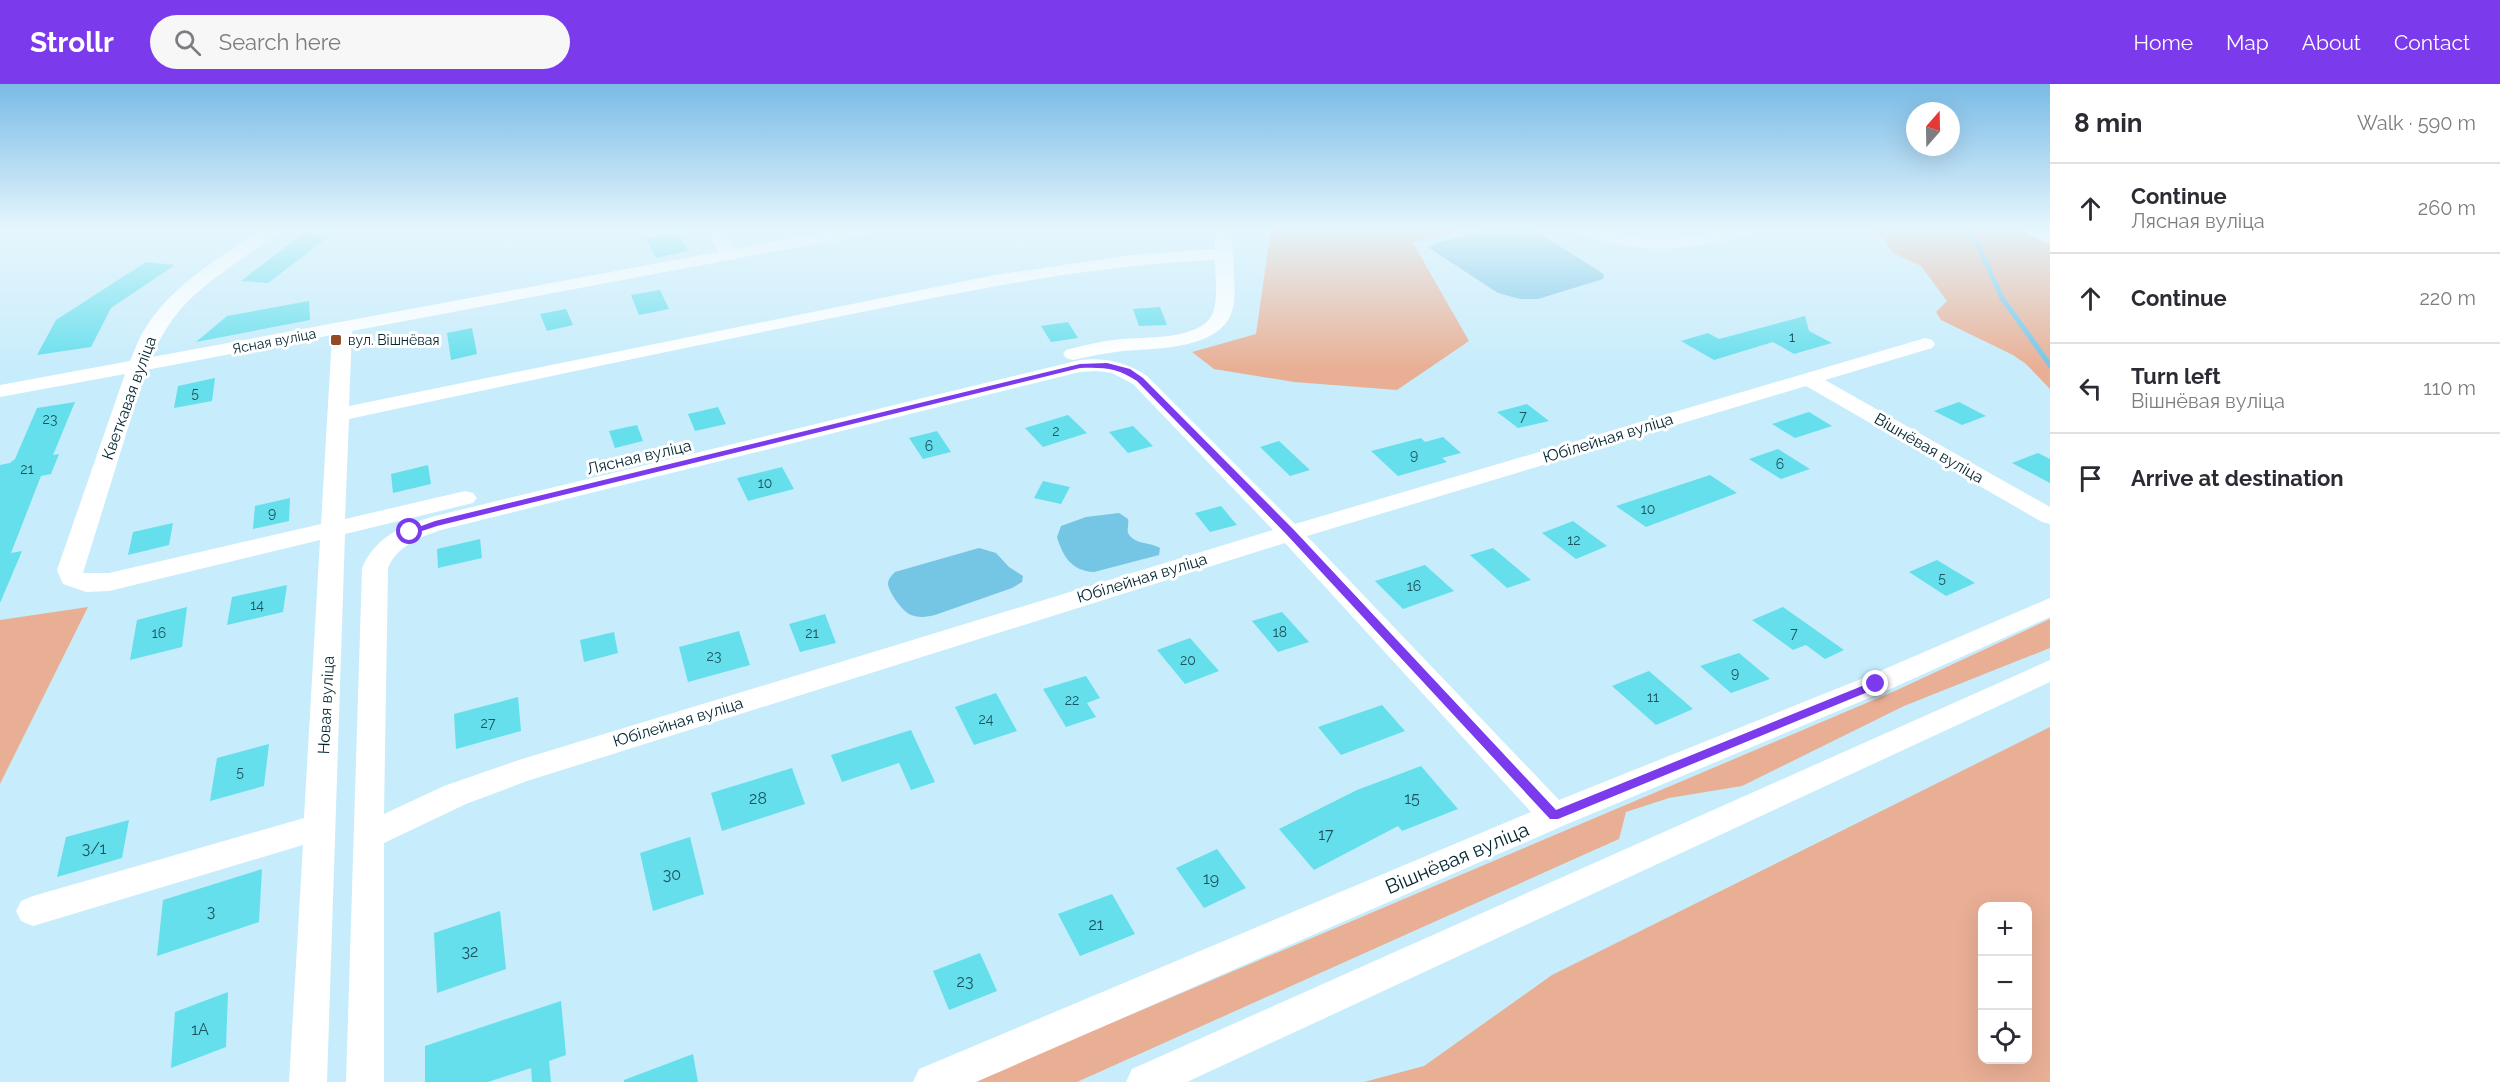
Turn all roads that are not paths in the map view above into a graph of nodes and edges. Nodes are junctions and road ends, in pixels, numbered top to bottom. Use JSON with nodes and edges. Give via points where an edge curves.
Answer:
{"nodes":[{"id":1,"x":208,"y":276,"type":"edge"},
{"id":2,"x":620,"y":276,"type":"edge"},
{"id":3,"x":1024,"y":276,"type":"edge"},
{"id":4,"x":1222,"y":276,"type":"edge"},
{"id":5,"x":342,"y":328,"type":"junction"},
{"id":6,"x":1925,"y":344,"type":"dead end"},
{"id":7,"x":137,"y":367,"type":"junction"},
{"id":8,"x":1808,"y":379,"type":"junction"},
{"id":9,"x":0,"y":391,"type":"edge"},
{"id":10,"x":337,"y":416,"type":"junction"},
{"id":11,"x":2050,"y":517,"type":"edge"},
{"id":12,"x":334,"y":529,"type":"junction"},
{"id":13,"x":1290,"y":532,"type":"junction"},
{"id":14,"x":109,"y":582,"type":"joint"},
{"id":15,"x":2050,"y":607,"type":"edge"},
{"id":16,"x":2050,"y":670,"type":"edge"},
{"id":17,"x":1554,"y":816,"type":"junction"},
{"id":18,"x":320,"y":827,"type":"junction"},
{"id":19,"x":368,"y":836,"type":"junction"},
{"id":20,"x":33,"y":911,"type":"dead end"},
{"id":21,"x":308,"y":1082,"type":"edge"},
{"id":22,"x":365,"y":1082,"type":"edge"},
{"id":23,"x":932,"y":1082,"type":"edge"},
{"id":24,"x":1145,"y":1082,"type":"edge"}],
"edges":[{"from":1,"to":7,"type":"street","name":"Кветкавая вуліца","via":[[182,294],[154,329]]},
{"from":2,"to":5,"type":"street","name":"Ясная вуліца"},
{"from":3,"to":10,"type":"street","via":[[771,324]]},
{"from":4,"to":12,"type":"street","name":"Лясная вуліца","via":[[1223,314],[1206,332],[1087,351]]},
{"from":5,"to":7,"type":"street","name":"Ясная вуліца"},
{"from":5,"to":10,"type":"street","name":"Новая вуліца"},
{"from":6,"to":8,"type":"street","name":"Юбілейная вуліца"},
{"from":7,"to":9,"type":"street","name":"Ясная вуліца"},
{"from":7,"to":14,"type":"street","name":"Кветкавая вуліца","via":[[70,570],[77,581]]},
{"from":8,"to":11,"type":"street","name":"Вішнёвая вуліца"},
{"from":8,"to":13,"type":"street","name":"Юбілейная вуліца"},
{"from":10,"to":12,"type":"street","name":"Новая вуліца"},
{"from":12,"to":14,"type":"street","name":"Лясная вуліца"},
{"from":12,"to":18,"type":"street","name":"Новая вуліца"},
{"from":13,"to":17,"type":"street","name":"Лясная вуліца"},
{"from":13,"to":19,"type":"street","name":"Юбілейная вуліца","via":[[519,772],[454,795]]},
{"from":13,"to":19,"type":"street","name":"Лясная вуліца","via":[[1140,380],[1117,367],[1097,364],[422,528],[399,539],[383,553],[375,568]]},
{"from":15,"to":17,"type":"street","name":"Вішнёвая вуліца","via":[[1876,684]]},
{"from":16,"to":24,"type":"street"},
{"from":17,"to":23,"type":"street","name":"Вішнёвая вуліца"},
{"from":18,"to":20,"type":"street"},
{"from":18,"to":21,"type":"street","name":"Новая вуліца"},
{"from":19,"to":22,"type":"street"}]}
